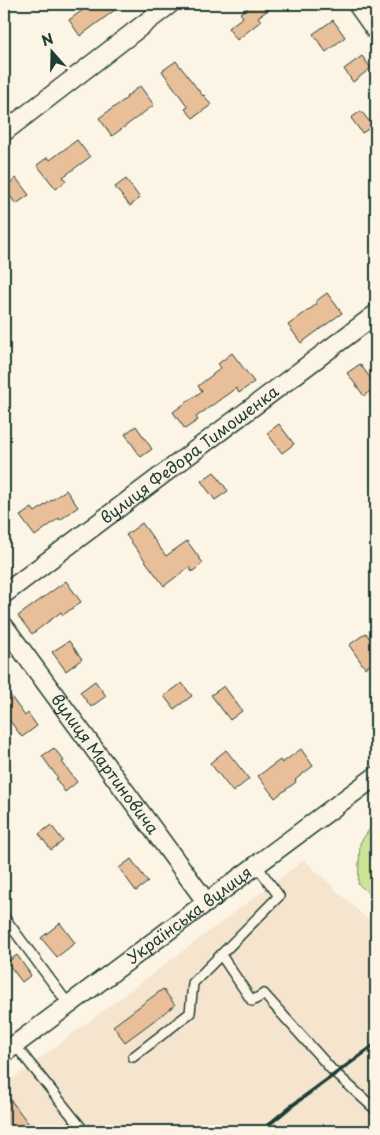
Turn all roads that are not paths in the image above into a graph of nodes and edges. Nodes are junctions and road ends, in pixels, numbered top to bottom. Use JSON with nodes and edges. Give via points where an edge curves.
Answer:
{"nodes":[{"id":1,"x":170,"y":4,"type":"edge"},
{"id":2,"x":357,"y":4,"type":"edge"},
{"id":3,"x":376,"y":31,"type":"edge"},
{"id":4,"x":4,"y":132,"type":"edge"},
{"id":5,"x":376,"y":314,"type":"edge"},
{"id":6,"x":4,"y":594,"type":"edge"},
{"id":7,"x":4,"y":626,"type":"edge"},
{"id":8,"x":376,"y":776,"type":"edge"},
{"id":9,"x":257,"y":866,"type":"junction"},
{"id":10,"x":207,"y":903,"type":"junction"},
{"id":11,"x":4,"y":917,"type":"edge"},
{"id":12,"x":221,"y":954,"type":"junction"},
{"id":13,"x":69,"y":1005,"type":"junction"},
{"id":14,"x":9,"y":1049,"type":"edge"},
{"id":15,"x":133,"y":1057,"type":"dead end"},
{"id":16,"x":376,"y":1110,"type":"edge"},
{"id":17,"x":84,"y":1131,"type":"edge"}],
"edges":[{"from":1,"to":4,"type":"street"},
{"from":2,"to":3,"type":"street"},
{"from":5,"to":6,"type":"street","name":"вулиця Федора Тимошенка"},
{"from":7,"to":10,"type":"street","name":"вулиця Мартиновича"},
{"from":8,"to":9,"type":"street","name":"Українська вулиця"},
{"from":9,"to":10,"type":"street","name":"Українська вулиця"},
{"from":9,"to":12,"type":"lane","via":[[279,896]]},
{"from":10,"to":13,"type":"street","name":"Українська вулиця"},
{"from":11,"to":13,"type":"lane"},
{"from":12,"to":15,"type":"lane","via":[[193,983],[190,1012]]},
{"from":12,"to":16,"type":"lane","via":[[252,1000],[264,994],[332,1070]]},
{"from":13,"to":14,"type":"street","name":"Українська вулиця"},
{"from":14,"to":17,"type":"lane"}]}
